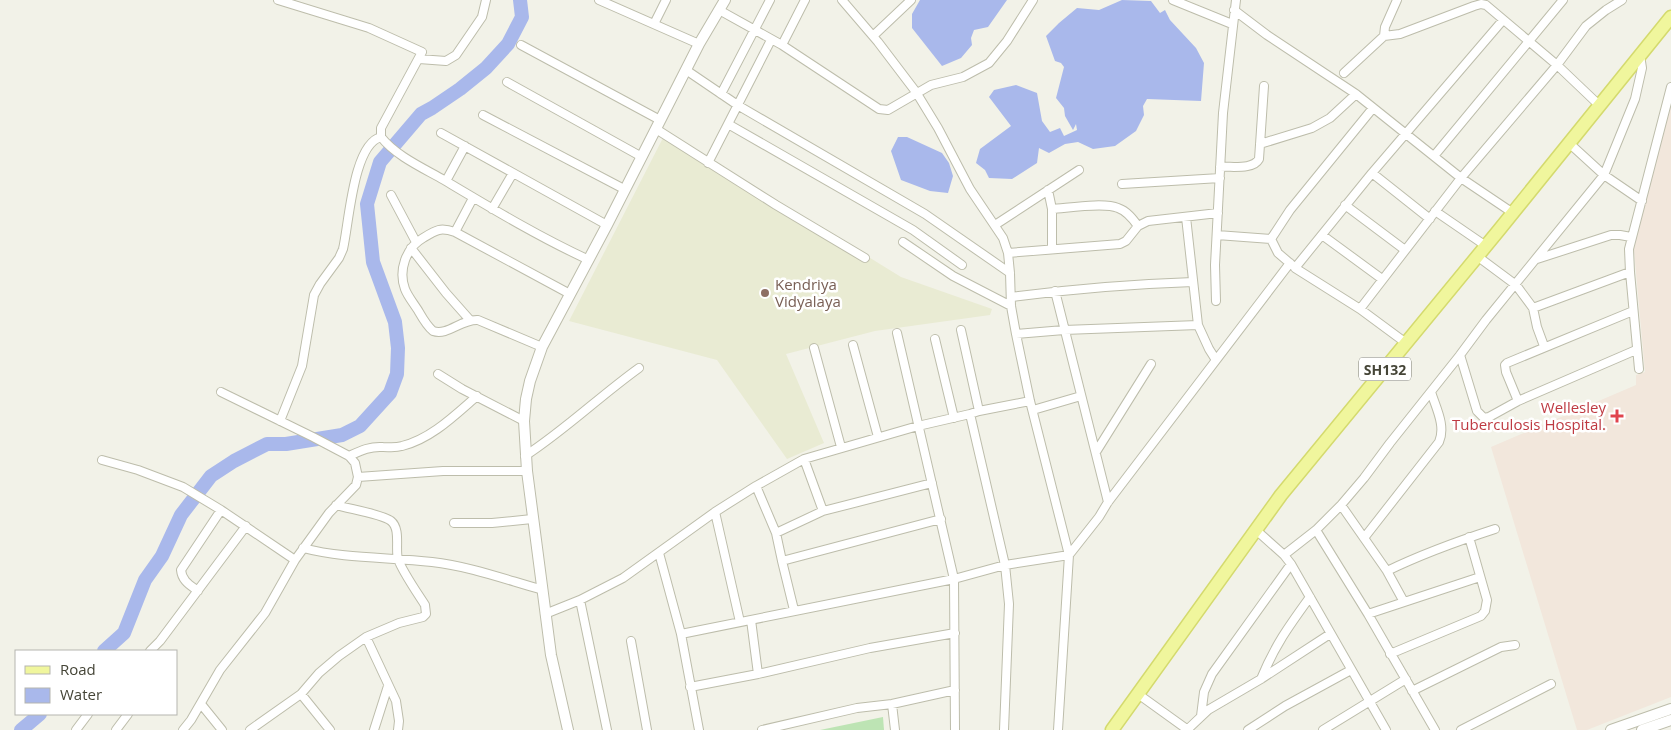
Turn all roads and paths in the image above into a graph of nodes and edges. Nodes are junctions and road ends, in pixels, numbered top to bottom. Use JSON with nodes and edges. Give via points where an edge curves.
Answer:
{"nodes":[{"id":1,"x":278,"y":0,"type":"edge"},
{"id":2,"x":486,"y":0,"type":"edge"},
{"id":3,"x":600,"y":0,"type":"edge"},
{"id":4,"x":666,"y":0,"type":"edge"},
{"id":5,"x":725,"y":0,"type":"edge"},
{"id":6,"x":770,"y":0,"type":"edge"},
{"id":7,"x":805,"y":0,"type":"edge"},
{"id":8,"x":842,"y":0,"type":"edge"},
{"id":9,"x":911,"y":0,"type":"edge"},
{"id":10,"x":1034,"y":0,"type":"edge"},
{"id":11,"x":1173,"y":0,"type":"edge"},
{"id":12,"x":1236,"y":0,"type":"edge"},
{"id":13,"x":1397,"y":0,"type":"edge"},
{"id":14,"x":1563,"y":0,"type":"edge"},
{"id":15,"x":1622,"y":0,"type":"edge"},
{"id":16,"x":292,"y":2,"type":"edge"},
{"id":17,"x":609,"y":2,"type":"edge"},
{"id":18,"x":719,"y":10,"type":"junction"},
{"id":19,"x":1234,"y":10,"type":"junction"},
{"id":20,"x":1503,"y":20,"type":"junction"},
{"id":21,"x":1670,"y":22,"type":"edge"},
{"id":22,"x":654,"y":24,"type":"junction"},
{"id":23,"x":1232,"y":24,"type":"junction"},
{"id":24,"x":754,"y":30,"type":"junction"},
{"id":25,"x":873,"y":36,"type":"junction"},
{"id":26,"x":1384,"y":36,"type":"junction"},
{"id":27,"x":772,"y":40,"type":"junction"},
{"id":28,"x":1529,"y":41,"type":"junction"},
{"id":29,"x":699,"y":44,"type":"junction"},
{"id":30,"x":521,"y":45,"type":"dead end"},
{"id":31,"x":782,"y":45,"type":"junction"},
{"id":32,"x":1640,"y":55,"type":"junction"},
{"id":33,"x":419,"y":59,"type":"junction"},
{"id":34,"x":1557,"y":65,"type":"junction"},
{"id":35,"x":686,"y":70,"type":"junction"},
{"id":36,"x":1344,"y":73,"type":"dead end"},
{"id":37,"x":507,"y":82,"type":"dead end"},
{"id":38,"x":1264,"y":86,"type":"dead end"},
{"id":39,"x":1671,"y":87,"type":"edge"},
{"id":40,"x":916,"y":92,"type":"junction"},
{"id":41,"x":721,"y":94,"type":"junction"},
{"id":42,"x":1356,"y":94,"type":"junction"},
{"id":43,"x":1600,"y":105,"type":"junction"},
{"id":44,"x":739,"y":106,"type":"junction"},
{"id":45,"x":1373,"y":108,"type":"junction"},
{"id":46,"x":483,"y":115,"type":"dead end"},
{"id":47,"x":728,"y":124,"type":"junction"},
{"id":48,"x":658,"y":125,"type":"junction"},
{"id":49,"x":441,"y":133,"type":"dead end"},
{"id":50,"x":1406,"y":135,"type":"junction"},
{"id":51,"x":383,"y":139,"type":"junction"},
{"id":52,"x":1569,"y":143,"type":"junction"},
{"id":53,"x":1260,"y":144,"type":"junction"},
{"id":54,"x":465,"y":146,"type":"junction"},
{"id":55,"x":1434,"y":156,"type":"junction"},
{"id":56,"x":642,"y":157,"type":"junction"},
{"id":57,"x":708,"y":163,"type":"junction"},
{"id":58,"x":1220,"y":167,"type":"junction"},
{"id":59,"x":1079,"y":170,"type":"dead end"},
{"id":60,"x":513,"y":172,"type":"junction"},
{"id":61,"x":1372,"y":173,"type":"junction"},
{"id":62,"x":1604,"y":175,"type":"junction"},
{"id":63,"x":1220,"y":178,"type":"junction"},
{"id":64,"x":1461,"y":178,"type":"junction"},
{"id":65,"x":446,"y":181,"type":"junction"},
{"id":66,"x":1122,"y":184,"type":"dead end"},
{"id":67,"x":624,"y":189,"type":"junction"},
{"id":68,"x":1048,"y":190,"type":"junction"},
{"id":69,"x":391,"y":195,"type":"dead end"},
{"id":70,"x":473,"y":198,"type":"junction"},
{"id":71,"x":1642,"y":201,"type":"junction"},
{"id":72,"x":1345,"y":205,"type":"junction"},
{"id":73,"x":492,"y":208,"type":"junction"},
{"id":74,"x":1052,"y":209,"type":"junction"},
{"id":75,"x":1435,"y":211,"type":"junction"},
{"id":76,"x":1218,"y":213,"type":"junction"},
{"id":77,"x":1513,"y":213,"type":"junction"},
{"id":78,"x":1186,"y":217,"type":"junction"},
{"id":79,"x":1430,"y":219,"type":"junction"},
{"id":80,"x":607,"y":225,"type":"junction"},
{"id":81,"x":995,"y":225,"type":"junction"},
{"id":82,"x":1138,"y":226,"type":"junction"},
{"id":83,"x":455,"y":232,"type":"junction"},
{"id":84,"x":1217,"y":235,"type":"junction"},
{"id":85,"x":1322,"y":235,"type":"junction"},
{"id":86,"x":1631,"y":237,"type":"junction"},
{"id":87,"x":1271,"y":239,"type":"junction"},
{"id":88,"x":903,"y":242,"type":"dead end"},
{"id":89,"x":414,"y":245,"type":"junction"},
{"id":90,"x":1486,"y":246,"type":"junction"},
{"id":91,"x":1052,"y":248,"type":"junction"},
{"id":92,"x":1405,"y":250,"type":"junction"},
{"id":93,"x":1008,"y":253,"type":"junction"},
{"id":94,"x":1478,"y":256,"type":"junction"},
{"id":95,"x":865,"y":258,"type":"dead end"},
{"id":96,"x":589,"y":260,"type":"junction"},
{"id":97,"x":1536,"y":260,"type":"junction"},
{"id":98,"x":962,"y":264,"type":"dead end"},
{"id":99,"x":1292,"y":265,"type":"junction"},
{"id":100,"x":1630,"y":272,"type":"junction"},
{"id":101,"x":1010,"y":273,"type":"junction"},
{"id":102,"x":1382,"y":279,"type":"junction"},
{"id":103,"x":1193,"y":282,"type":"junction"},
{"id":104,"x":1516,"y":285,"type":"junction"},
{"id":105,"x":1055,"y":291,"type":"junction"},
{"id":106,"x":570,"y":294,"type":"junction"},
{"id":107,"x":1011,"y":297,"type":"junction"},
{"id":108,"x":1216,"y":301,"type":"dead end"},
{"id":109,"x":1011,"y":306,"type":"junction"},
{"id":110,"x":1533,"y":308,"type":"junction"},
{"id":111,"x":1360,"y":310,"type":"junction"},
{"id":112,"x":1633,"y":310,"type":"junction"},
{"id":113,"x":469,"y":319,"type":"junction"},
{"id":114,"x":1198,"y":325,"type":"junction"},
{"id":115,"x":961,"y":330,"type":"dead end"},
{"id":116,"x":1064,"y":330,"type":"junction"},
{"id":117,"x":897,"y":333,"type":"dead end"},
{"id":118,"x":1016,"y":334,"type":"junction"},
{"id":119,"x":935,"y":339,"type":"dead end"},
{"id":120,"x":1406,"y":343,"type":"junction"},
{"id":121,"x":853,"y":345,"type":"dead end"},
{"id":122,"x":1544,"y":346,"type":"junction"},
{"id":123,"x":542,"y":347,"type":"junction"},
{"id":124,"x":814,"y":348,"type":"dead end"},
{"id":125,"x":1636,"y":350,"type":"junction"},
{"id":126,"x":1460,"y":355,"type":"junction"},
{"id":127,"x":1216,"y":360,"type":"junction"},
{"id":128,"x":1151,"y":364,"type":"dead end"},
{"id":129,"x":639,"y":368,"type":"dead end"},
{"id":130,"x":1639,"y":368,"type":"dead end"},
{"id":131,"x":438,"y":374,"type":"dead end"},
{"id":132,"x":222,"y":392,"type":"dead end"},
{"id":133,"x":1431,"y":392,"type":"junction"},
{"id":134,"x":477,"y":396,"type":"junction"},
{"id":135,"x":1081,"y":396,"type":"junction"},
{"id":136,"x":1030,"y":401,"type":"junction"},
{"id":137,"x":1518,"y":401,"type":"junction"},
{"id":138,"x":1033,"y":410,"type":"junction"},
{"id":139,"x":979,"y":411,"type":"junction"},
{"id":140,"x":970,"y":414,"type":"junction"},
{"id":141,"x":954,"y":418,"type":"junction"},
{"id":142,"x":280,"y":420,"type":"junction"},
{"id":143,"x":524,"y":422,"type":"junction"},
{"id":144,"x":918,"y":426,"type":"junction"},
{"id":145,"x":878,"y":437,"type":"junction"},
{"id":146,"x":841,"y":447,"type":"junction"},
{"id":147,"x":1096,"y":452,"type":"junction"},
{"id":148,"x":349,"y":456,"type":"junction"},
{"id":149,"x":525,"y":456,"type":"junction"},
{"id":150,"x":804,"y":459,"type":"junction"},
{"id":151,"x":102,"y":460,"type":"dead end"},
{"id":152,"x":527,"y":471,"type":"junction"},
{"id":153,"x":358,"y":477,"type":"junction"},
{"id":154,"x":932,"y":483,"type":"junction"},
{"id":155,"x":756,"y":486,"type":"junction"},
{"id":156,"x":1108,"y":502,"type":"junction"},
{"id":157,"x":336,"y":505,"type":"junction"},
{"id":158,"x":1341,"y":505,"type":"junction"},
{"id":159,"x":221,"y":510,"type":"junction"},
{"id":160,"x":822,"y":511,"type":"junction"},
{"id":161,"x":715,"y":512,"type":"junction"},
{"id":162,"x":532,"y":519,"type":"junction"},
{"id":163,"x":941,"y":519,"type":"junction"},
{"id":164,"x":454,"y":523,"type":"dead end"},
{"id":165,"x":246,"y":526,"type":"junction"},
{"id":166,"x":1495,"y":529,"type":"dead end"},
{"id":167,"x":1256,"y":530,"type":"junction"},
{"id":168,"x":1316,"y":530,"type":"junction"},
{"id":169,"x":776,"y":533,"type":"junction"},
{"id":170,"x":1469,"y":537,"type":"junction"},
{"id":171,"x":1364,"y":538,"type":"junction"},
{"id":172,"x":303,"y":548,"type":"junction"},
{"id":173,"x":659,"y":553,"type":"junction"},
{"id":174,"x":1069,"y":555,"type":"junction"},
{"id":175,"x":1284,"y":556,"type":"junction"},
{"id":176,"x":398,"y":559,"type":"junction"},
{"id":177,"x":294,"y":560,"type":"junction"},
{"id":178,"x":782,"y":561,"type":"junction"},
{"id":179,"x":1291,"y":564,"type":"junction"},
{"id":180,"x":1005,"y":565,"type":"junction"},
{"id":181,"x":1387,"y":571,"type":"junction"},
{"id":182,"x":1480,"y":577,"type":"junction"},
{"id":183,"x":954,"y":579,"type":"junction"},
{"id":184,"x":542,"y":590,"type":"junction"},
{"id":185,"x":198,"y":591,"type":"junction"},
{"id":186,"x":1310,"y":597,"type":"junction"},
{"id":187,"x":580,"y":600,"type":"junction"},
{"id":188,"x":1404,"y":602,"type":"junction"},
{"id":189,"x":794,"y":610,"type":"junction"},
{"id":190,"x":545,"y":614,"type":"junction"},
{"id":191,"x":1368,"y":614,"type":"junction"},
{"id":192,"x":751,"y":620,"type":"junction"},
{"id":193,"x":740,"y":622,"type":"junction"},
{"id":194,"x":955,"y":633,"type":"junction"},
{"id":195,"x":681,"y":634,"type":"junction"},
{"id":196,"x":1330,"y":634,"type":"junction"},
{"id":197,"x":366,"y":637,"type":"junction"},
{"id":198,"x":631,"y":641,"type":"dead end"},
{"id":199,"x":1515,"y":645,"type":"dead end"},
{"id":200,"x":151,"y":650,"type":"edge"},
{"id":201,"x":1390,"y":654,"type":"junction"},
{"id":202,"x":1351,"y":670,"type":"junction"},
{"id":203,"x":758,"y":674,"type":"junction"},
{"id":204,"x":1261,"y":679,"type":"junction"},
{"id":205,"x":1406,"y":680,"type":"junction"},
{"id":206,"x":1551,"y":684,"type":"dead end"},
{"id":207,"x":388,"y":686,"type":"junction"},
{"id":208,"x":690,"y":687,"type":"junction"},
{"id":209,"x":956,"y":690,"type":"junction"},
{"id":210,"x":1412,"y":691,"type":"junction"},
{"id":211,"x":301,"y":694,"type":"junction"},
{"id":212,"x":1138,"y":694,"type":"junction"},
{"id":213,"x":1370,"y":701,"type":"junction"},
{"id":214,"x":201,"y":704,"type":"junction"},
{"id":215,"x":892,"y":704,"type":"junction"},
{"id":216,"x":1671,"y":709,"type":"edge"},
{"id":217,"x":87,"y":715,"type":"edge"},
{"id":218,"x":127,"y":715,"type":"edge"},
{"id":219,"x":1201,"y":716,"type":"junction"},
{"id":220,"x":1666,"y":724,"type":"edge"},
{"id":221,"x":76,"y":730,"type":"edge"},
{"id":222,"x":116,"y":730,"type":"edge"},
{"id":223,"x":183,"y":730,"type":"edge"},
{"id":224,"x":222,"y":730,"type":"edge"},
{"id":225,"x":250,"y":730,"type":"edge"},
{"id":226,"x":330,"y":730,"type":"edge"},
{"id":227,"x":374,"y":730,"type":"edge"},
{"id":228,"x":398,"y":730,"type":"edge"},
{"id":229,"x":568,"y":730,"type":"edge"},
{"id":230,"x":607,"y":730,"type":"edge"},
{"id":231,"x":647,"y":730,"type":"edge"},
{"id":232,"x":699,"y":730,"type":"edge"},
{"id":233,"x":762,"y":730,"type":"edge"},
{"id":234,"x":895,"y":730,"type":"edge"},
{"id":235,"x":955,"y":730,"type":"edge"},
{"id":236,"x":1004,"y":730,"type":"edge"},
{"id":237,"x":1058,"y":730,"type":"edge"},
{"id":238,"x":1112,"y":730,"type":"edge"},
{"id":239,"x":1188,"y":730,"type":"edge"},
{"id":240,"x":1248,"y":730,"type":"edge"},
{"id":241,"x":1323,"y":730,"type":"edge"},
{"id":242,"x":1386,"y":730,"type":"edge"},
{"id":243,"x":1434,"y":730,"type":"edge"},
{"id":244,"x":1461,"y":730,"type":"edge"},
{"id":245,"x":1612,"y":730,"type":"edge"},
{"id":246,"x":1642,"y":730,"type":"edge"}],
"edges":[{"from":1,"to":16,"type":"street"},
{"from":2,"to":33,"type":"street","via":[[482,17],[456,55],[446,61]]},
{"from":3,"to":17,"type":"street"},
{"from":4,"to":22,"type":"street"},
{"from":5,"to":18,"type":"street"},
{"from":6,"to":24,"type":"street"},
{"from":7,"to":31,"type":"street"},
{"from":8,"to":25,"type":"street"},
{"from":9,"to":25,"type":"street"},
{"from":10,"to":40,"type":"street","via":[[989,63],[963,77]]},
{"from":11,"to":23,"type":"street"},
{"from":12,"to":19,"type":"street"},
{"from":13,"to":26,"type":"street"},
{"from":14,"to":28,"type":"street"},
{"from":15,"to":34,"type":"street","via":[[1586,26]]},
{"from":16,"to":33,"type":"street","via":[[387,35],[422,52]]},
{"from":17,"to":22,"type":"street"},
{"from":18,"to":24,"type":"street"},
{"from":18,"to":29,"type":"street"},
{"from":19,"to":23,"type":"street"},
{"from":19,"to":42,"type":"street"},
{"from":20,"to":26,"type":"street","via":[[1481,4],[1400,34]]},
{"from":20,"to":28,"type":"street"},
{"from":20,"to":50,"type":"street"},
{"from":21,"to":32,"type":"main road","number":"SH132"},
{"from":22,"to":29,"type":"street"},
{"from":23,"to":58,"type":"street"},
{"from":24,"to":27,"type":"street"},
{"from":24,"to":41,"type":"street"},
{"from":25,"to":40,"type":"street"},
{"from":26,"to":36,"type":"street"},
{"from":27,"to":31,"type":"street"},
{"from":27,"to":44,"type":"street"},
{"from":28,"to":34,"type":"street"},
{"from":28,"to":55,"type":"street"},
{"from":29,"to":35,"type":"street"},
{"from":30,"to":48,"type":"street"},
{"from":31,"to":40,"type":"street","via":[[879,109],[888,110]]},
{"from":32,"to":43,"type":"main road","number":"SH132"},
{"from":32,"to":62,"type":"street","via":[[1642,68],[1635,99]]},
{"from":33,"to":51,"type":"street","via":[[381,128]]},
{"from":34,"to":43,"type":"street"},
{"from":34,"to":64,"type":"street"},
{"from":35,"to":41,"type":"street"},
{"from":35,"to":48,"type":"street"},
{"from":37,"to":56,"type":"street"},
{"from":38,"to":53,"type":"street"},
{"from":39,"to":71,"type":"street"},
{"from":40,"to":81,"type":"street","via":[[970,189]]},
{"from":41,"to":44,"type":"street"},
{"from":42,"to":45,"type":"street"},
{"from":42,"to":53,"type":"street","via":[[1330,118],[1312,128]]},
{"from":43,"to":52,"type":"main road","number":"SH132"},
{"from":44,"to":47,"type":"street"},
{"from":44,"to":101,"type":"street","via":[[925,214]]},
{"from":45,"to":50,"type":"street"},
{"from":45,"to":87,"type":"street","via":[[1290,210]]},
{"from":46,"to":67,"type":"street"},
{"from":47,"to":57,"type":"street"},
{"from":47,"to":98,"type":"street","via":[[913,230]]},
{"from":48,"to":56,"type":"street"},
{"from":48,"to":57,"type":"street"},
{"from":49,"to":54,"type":"street"},
{"from":50,"to":55,"type":"street"},
{"from":50,"to":61,"type":"street"},
{"from":51,"to":65,"type":"street","via":[[404,157]]},
{"from":51,"to":142,"type":"street","via":[[376,138],[367,148],[356,172],[343,249],[314,294],[302,366]]},
{"from":52,"to":62,"type":"street"},
{"from":52,"to":77,"type":"main road","number":"SH132"},
{"from":53,"to":58,"type":"street","via":[[1259,159],[1254,165]]},
{"from":54,"to":60,"type":"street"},
{"from":54,"to":65,"type":"street"},
{"from":55,"to":64,"type":"street"},
{"from":56,"to":67,"type":"street"},
{"from":57,"to":95,"type":"street"},
{"from":58,"to":63,"type":"street"},
{"from":59,"to":68,"type":"street"},
{"from":60,"to":73,"type":"street"},
{"from":60,"to":80,"type":"street"},
{"from":61,"to":72,"type":"street"},
{"from":61,"to":79,"type":"street"},
{"from":62,"to":71,"type":"street"},
{"from":62,"to":97,"type":"street"},
{"from":63,"to":66,"type":"street"},
{"from":63,"to":76,"type":"street"},
{"from":64,"to":75,"type":"street"},
{"from":64,"to":77,"type":"street"},
{"from":65,"to":70,"type":"street"},
{"from":67,"to":80,"type":"street"},
{"from":68,"to":74,"type":"street"},
{"from":68,"to":81,"type":"street"},
{"from":69,"to":89,"type":"street"},
{"from":70,"to":73,"type":"street"},
{"from":70,"to":83,"type":"street"},
{"from":71,"to":86,"type":"street"},
{"from":72,"to":85,"type":"street"},
{"from":72,"to":92,"type":"street"},
{"from":73,"to":96,"type":"street"},
{"from":74,"to":82,"type":"street","via":[[1118,207],[1127,212]]},
{"from":74,"to":91,"type":"street"},
{"from":75,"to":79,"type":"street"},
{"from":75,"to":90,"type":"street"},
{"from":76,"to":78,"type":"street"},
{"from":76,"to":84,"type":"street"},
{"from":77,"to":90,"type":"main road","number":"SH132"},
{"from":78,"to":82,"type":"street","via":[[1148,221]]},
{"from":78,"to":103,"type":"street"},
{"from":79,"to":92,"type":"street"},
{"from":80,"to":96,"type":"street"},
{"from":81,"to":93,"type":"street"},
{"from":82,"to":91,"type":"street","via":[[1120,244]]},
{"from":83,"to":89,"type":"street","via":[[440,229]]},
{"from":83,"to":106,"type":"street"},
{"from":84,"to":87,"type":"street"},
{"from":84,"to":108,"type":"street"},
{"from":85,"to":99,"type":"street"},
{"from":85,"to":102,"type":"street"},
{"from":86,"to":97,"type":"street","via":[[1611,235]]},
{"from":86,"to":100,"type":"street"},
{"from":87,"to":99,"type":"street","via":[[1278,253]]},
{"from":88,"to":109,"type":"street","via":[[953,276]]},
{"from":89,"to":113,"type":"street","via":[[436,280]]},
{"from":89,"to":113,"type":"street","via":[[405,260],[402,274],[405,288],[430,328],[443,332]]},
{"from":90,"to":94,"type":"main road","number":"SH132"},
{"from":91,"to":93,"type":"street"},
{"from":92,"to":102,"type":"street"},
{"from":93,"to":101,"type":"street"},
{"from":94,"to":104,"type":"street"},
{"from":94,"to":120,"type":"main road","number":"SH132"},
{"from":96,"to":106,"type":"street"},
{"from":97,"to":104,"type":"street"},
{"from":99,"to":111,"type":"street"},
{"from":99,"to":127,"type":"street"},
{"from":100,"to":110,"type":"street"},
{"from":100,"to":112,"type":"street"},
{"from":101,"to":107,"type":"street"},
{"from":102,"to":111,"type":"street"},
{"from":103,"to":105,"type":"street"},
{"from":103,"to":114,"type":"street"},
{"from":104,"to":110,"type":"street"},
{"from":104,"to":126,"type":"street"},
{"from":105,"to":107,"type":"street"},
{"from":105,"to":116,"type":"street"},
{"from":106,"to":123,"type":"street"},
{"from":107,"to":109,"type":"street"},
{"from":109,"to":118,"type":"street"},
{"from":110,"to":122,"type":"street"},
{"from":111,"to":120,"type":"street"},
{"from":112,"to":122,"type":"street"},
{"from":112,"to":125,"type":"street"},
{"from":113,"to":123,"type":"street","via":[[485,322]]},
{"from":114,"to":116,"type":"street"},
{"from":114,"to":127,"type":"street"},
{"from":115,"to":139,"type":"street"},
{"from":116,"to":118,"type":"street"},
{"from":116,"to":135,"type":"street"},
{"from":117,"to":144,"type":"street"},
{"from":118,"to":136,"type":"street"},
{"from":119,"to":141,"type":"street"},
{"from":120,"to":167,"type":"main road","number":"SH132"},
{"from":121,"to":145,"type":"street"},
{"from":122,"to":137,"type":"street","via":[[1505,364]]},
{"from":123,"to":143,"type":"street","via":[[530,381]]},
{"from":124,"to":146,"type":"street"},
{"from":125,"to":130,"type":"street"},
{"from":125,"to":137,"type":"street"},
{"from":126,"to":133,"type":"street"},
{"from":126,"to":137,"type":"street","via":[[1480,415],[1489,417]]},
{"from":127,"to":156,"type":"street"},
{"from":128,"to":147,"type":"street"},
{"from":129,"to":149,"type":"street"},
{"from":131,"to":134,"type":"street"},
{"from":132,"to":142,"type":"street"},
{"from":133,"to":158,"type":"street"},
{"from":133,"to":171,"type":"street","via":[[1442,428],[1439,442]]},
{"from":134,"to":143,"type":"street"},
{"from":134,"to":148,"type":"street","via":[[450,419],[414,442],[394,448],[363,449]]},
{"from":135,"to":138,"type":"street"},
{"from":135,"to":147,"type":"street"},
{"from":136,"to":138,"type":"street"},
{"from":136,"to":139,"type":"street"},
{"from":138,"to":174,"type":"street"},
{"from":139,"to":140,"type":"street"},
{"from":140,"to":141,"type":"street"},
{"from":140,"to":180,"type":"street"},
{"from":141,"to":144,"type":"street"},
{"from":142,"to":148,"type":"street"},
{"from":143,"to":149,"type":"street"},
{"from":144,"to":145,"type":"street"},
{"from":144,"to":154,"type":"street"},
{"from":145,"to":146,"type":"street"},
{"from":146,"to":150,"type":"street"},
{"from":147,"to":156,"type":"street"},
{"from":148,"to":153,"type":"street"},
{"from":149,"to":152,"type":"street"},
{"from":150,"to":155,"type":"street"},
{"from":150,"to":160,"type":"street"},
{"from":151,"to":159,"type":"street","via":[[183,487]]},
{"from":152,"to":153,"type":"street","via":[[443,471]]},
{"from":152,"to":162,"type":"street"},
{"from":153,"to":157,"type":"street","via":[[356,485]]},
{"from":154,"to":160,"type":"street"},
{"from":154,"to":163,"type":"street"},
{"from":155,"to":161,"type":"street"},
{"from":155,"to":169,"type":"street"},
{"from":156,"to":174,"type":"street"},
{"from":157,"to":172,"type":"street"},
{"from":157,"to":176,"type":"street","via":[[392,522]]},
{"from":158,"to":168,"type":"street"},
{"from":158,"to":171,"type":"street"},
{"from":159,"to":165,"type":"street"},
{"from":159,"to":185,"type":"street","via":[[181,570],[186,582]]},
{"from":160,"to":169,"type":"street"},
{"from":161,"to":173,"type":"street"},
{"from":161,"to":193,"type":"street"},
{"from":162,"to":164,"type":"street"},
{"from":162,"to":184,"type":"street"},
{"from":163,"to":178,"type":"street"},
{"from":163,"to":183,"type":"street"},
{"from":165,"to":177,"type":"street"},
{"from":165,"to":185,"type":"street"},
{"from":166,"to":170,"type":"street"},
{"from":167,"to":175,"type":"street"},
{"from":167,"to":212,"type":"main road","number":"SH132"},
{"from":168,"to":175,"type":"street"},
{"from":168,"to":191,"type":"street"},
{"from":169,"to":178,"type":"street"},
{"from":170,"to":181,"type":"street"},
{"from":170,"to":182,"type":"street"},
{"from":171,"to":181,"type":"street"},
{"from":172,"to":176,"type":"street","via":[[361,558]]},
{"from":172,"to":177,"type":"street"},
{"from":173,"to":187,"type":"street","via":[[623,578]]},
{"from":173,"to":195,"type":"street"},
{"from":174,"to":180,"type":"street"},
{"from":174,"to":237,"type":"street"},
{"from":175,"to":179,"type":"street"},
{"from":176,"to":184,"type":"street","via":[[484,573]]},
{"from":176,"to":197,"type":"street","via":[[425,605],[426,614]]},
{"from":177,"to":214,"type":"street","via":[[265,613],[220,670]]},
{"from":178,"to":189,"type":"street"},
{"from":179,"to":186,"type":"street"},
{"from":179,"to":219,"type":"street","via":[[1212,674],[1204,692]]},
{"from":180,"to":183,"type":"street"},
{"from":180,"to":236,"type":"street","via":[[1009,604]]},
{"from":181,"to":188,"type":"street"},
{"from":182,"to":188,"type":"street"},
{"from":182,"to":201,"type":"street","via":[[1487,600],[1480,616]]},
{"from":183,"to":189,"type":"street"},
{"from":183,"to":194,"type":"street"},
{"from":184,"to":190,"type":"street"},
{"from":185,"to":200,"type":"street"},
{"from":186,"to":196,"type":"street"},
{"from":186,"to":204,"type":"street","via":[[1270,655]]},
{"from":187,"to":190,"type":"street"},
{"from":187,"to":230,"type":"street"},
{"from":188,"to":191,"type":"street"},
{"from":189,"to":192,"type":"street"},
{"from":190,"to":229,"type":"street"},
{"from":191,"to":201,"type":"street"},
{"from":192,"to":193,"type":"street"},
{"from":192,"to":203,"type":"street"},
{"from":193,"to":195,"type":"street"},
{"from":194,"to":203,"type":"street","via":[[870,648]]},
{"from":194,"to":209,"type":"street"},
{"from":195,"to":208,"type":"street"},
{"from":196,"to":202,"type":"street"},
{"from":196,"to":204,"type":"street"},
{"from":197,"to":207,"type":"street"},
{"from":197,"to":211,"type":"street","via":[[332,662]]},
{"from":198,"to":231,"type":"street"},
{"from":199,"to":210,"type":"street","via":[[1501,647]]},
{"from":201,"to":205,"type":"street"},
{"from":202,"to":213,"type":"street"},
{"from":202,"to":240,"type":"street"},
{"from":203,"to":208,"type":"street"},
{"from":204,"to":219,"type":"street"},
{"from":205,"to":210,"type":"street"},
{"from":205,"to":213,"type":"street"},
{"from":206,"to":244,"type":"street"},
{"from":207,"to":227,"type":"street"},
{"from":207,"to":228,"type":"street","via":[[396,701]]},
{"from":208,"to":232,"type":"street"},
{"from":209,"to":215,"type":"street"},
{"from":209,"to":235,"type":"street"},
{"from":210,"to":243,"type":"street"},
{"from":211,"to":225,"type":"street"},
{"from":211,"to":226,"type":"street"},
{"from":212,"to":238,"type":"main road","number":"SH132"},
{"from":212,"to":239,"type":"street"},
{"from":213,"to":241,"type":"street"},
{"from":213,"to":242,"type":"street"},
{"from":214,"to":223,"type":"street"},
{"from":214,"to":224,"type":"street"},
{"from":215,"to":233,"type":"street","via":[[856,708]]},
{"from":215,"to":234,"type":"street"},
{"from":216,"to":245,"type":"street"},
{"from":217,"to":221,"type":"street"},
{"from":218,"to":222,"type":"street"},
{"from":219,"to":239,"type":"street"},
{"from":220,"to":246,"type":"street"}]}
